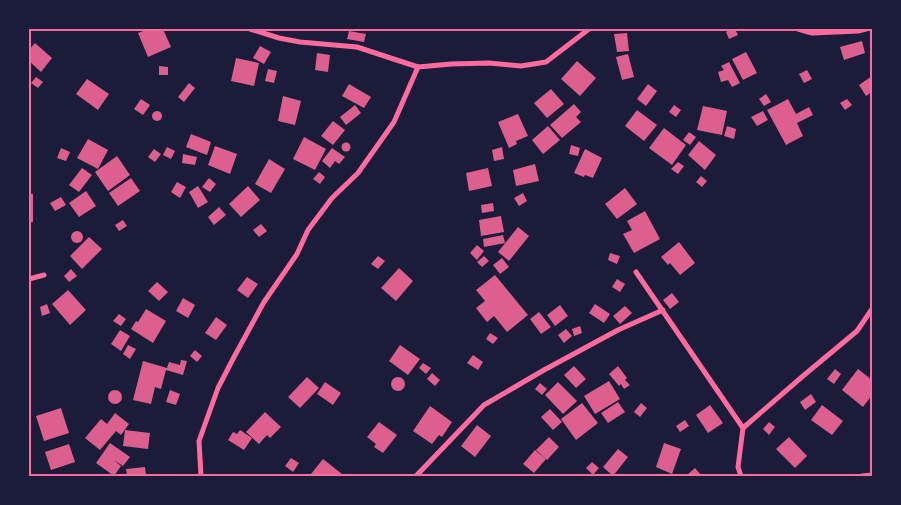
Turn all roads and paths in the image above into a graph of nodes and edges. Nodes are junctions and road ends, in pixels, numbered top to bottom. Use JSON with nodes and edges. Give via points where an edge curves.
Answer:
{"nodes":[{"id":1,"x":250,"y":29,"type":"edge"},
{"id":2,"x":589,"y":29,"type":"edge"},
{"id":3,"x":798,"y":29,"type":"edge"},
{"id":4,"x":866,"y":29,"type":"edge"},
{"id":5,"x":418,"y":67,"type":"junction"},
{"id":6,"x":636,"y":272,"type":"dead end"},
{"id":7,"x":44,"y":275,"type":"dead end"},
{"id":8,"x":29,"y":279,"type":"edge"},
{"id":9,"x":872,"y":309,"type":"edge"},
{"id":10,"x":664,"y":310,"type":"junction"},
{"id":11,"x":743,"y":428,"type":"junction"},
{"id":12,"x":872,"y":475,"type":"edge"},
{"id":13,"x":201,"y":476,"type":"edge"},
{"id":14,"x":416,"y":476,"type":"edge"},
{"id":15,"x":742,"y":476,"type":"edge"},
{"id":16,"x":862,"y":476,"type":"edge"}],
"edges":[{"from":1,"to":5,"type":"street","via":[[300,42],[357,47]]},
{"from":2,"to":5,"type":"street","via":[[546,62],[521,66],[489,63]]},
{"from":3,"to":4,"type":"street","via":[[812,33]]},
{"from":5,"to":13,"type":"street","via":[[394,122],[358,173],[332,198],[308,230],[297,254],[264,302],[218,388],[199,441]]},
{"from":6,"to":10,"type":"street"},
{"from":7,"to":8,"type":"street"},
{"from":9,"to":11,"type":"street","via":[[857,331]]},
{"from":10,"to":11,"type":"street"},
{"from":10,"to":14,"type":"street","via":[[618,330],[484,405]]},
{"from":11,"to":15,"type":"street","via":[[738,467]]},
{"from":12,"to":16,"type":"street"}]}
